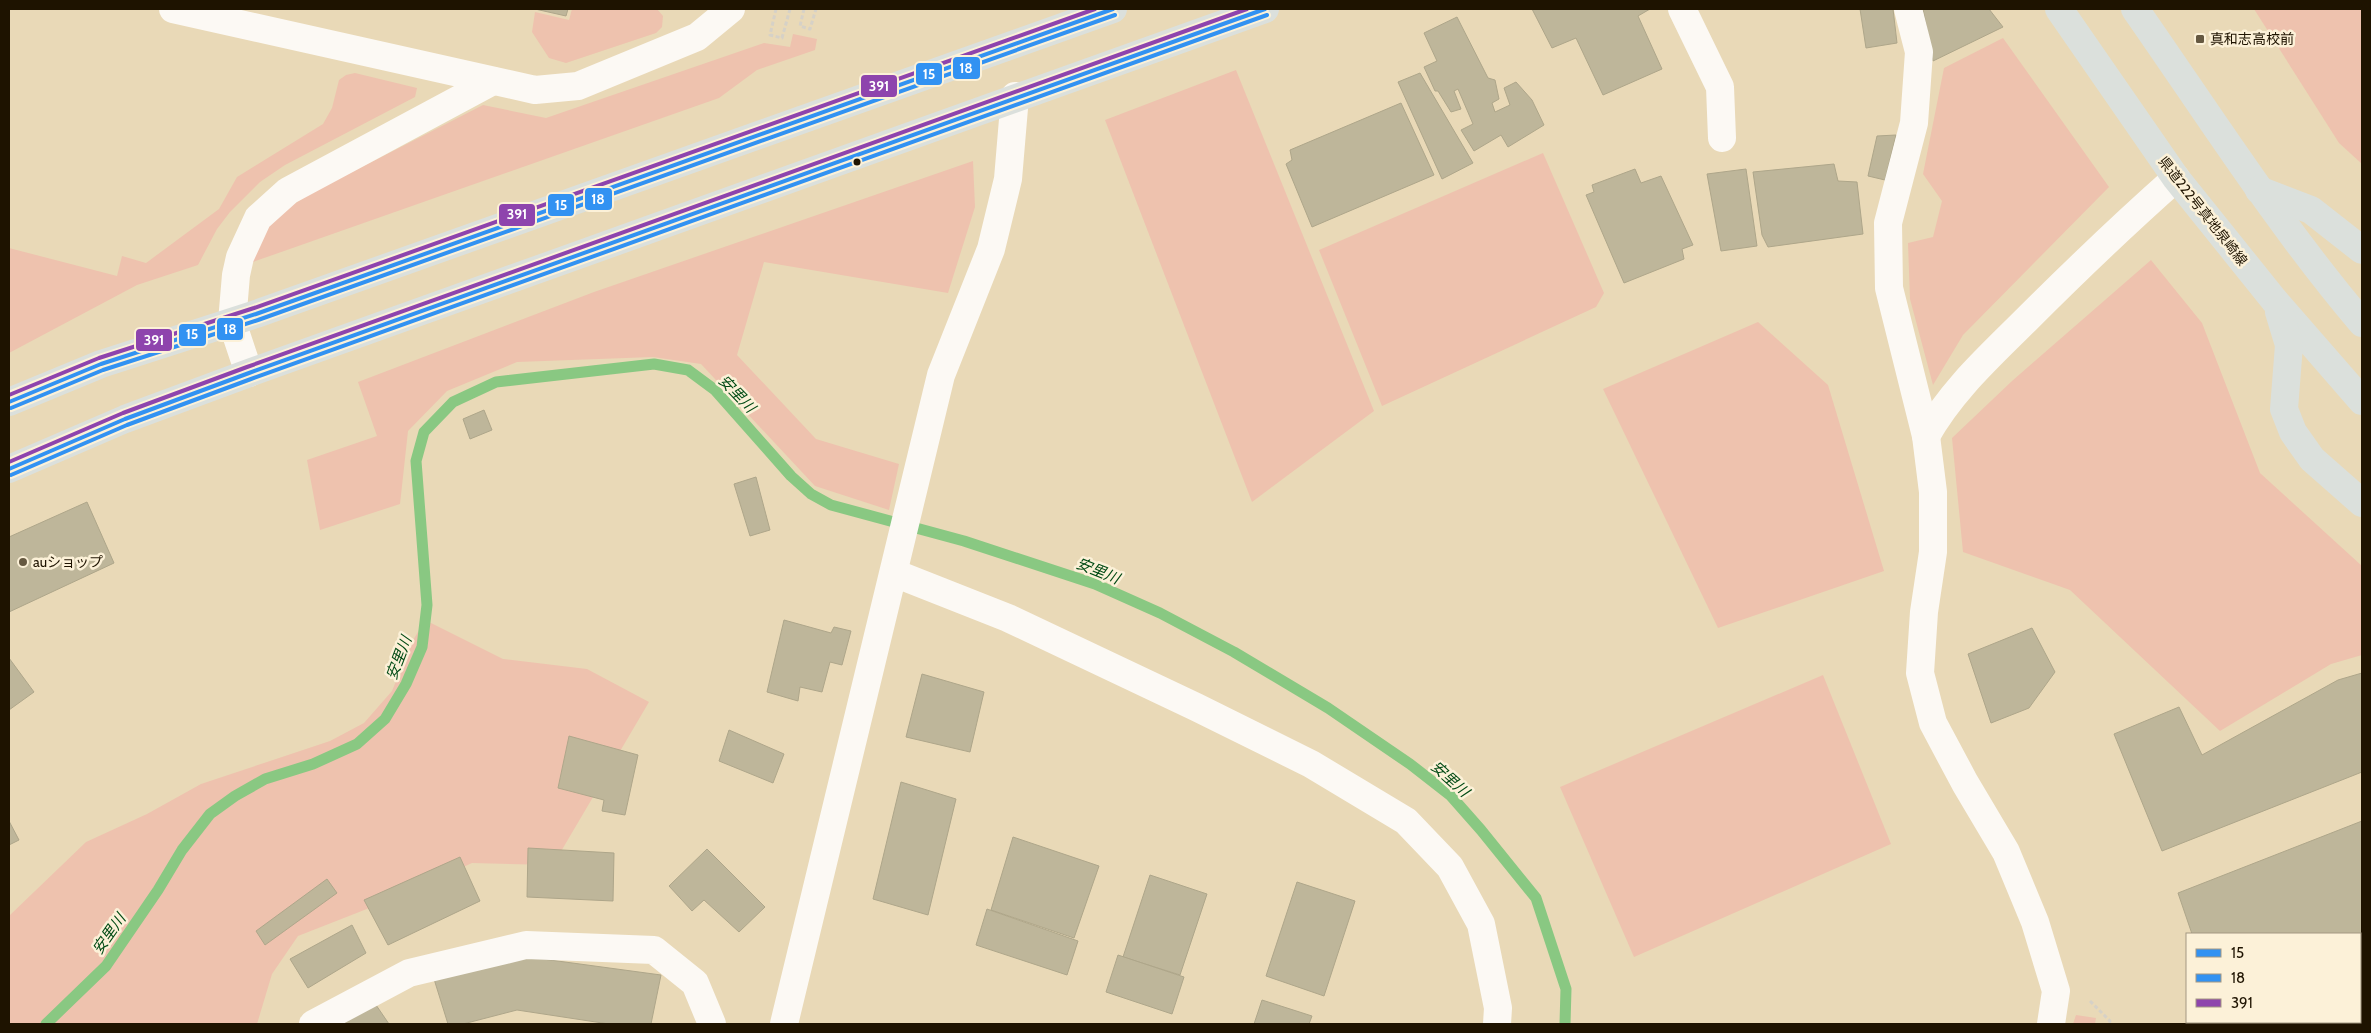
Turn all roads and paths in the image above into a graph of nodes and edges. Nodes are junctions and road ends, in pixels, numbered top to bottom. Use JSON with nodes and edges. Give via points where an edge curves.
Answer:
{"nodes":[{"id":1,"x":173,"y":9,"type":"edge"},
{"id":2,"x":731,"y":9,"type":"edge"},
{"id":3,"x":776,"y":9,"type":"edge"},
{"id":4,"x":790,"y":9,"type":"edge"},
{"id":5,"x":804,"y":9,"type":"edge"},
{"id":6,"x":816,"y":9,"type":"edge"},
{"id":7,"x":1113,"y":9,"type":"edge"},
{"id":8,"x":1265,"y":9,"type":"edge"},
{"id":9,"x":1682,"y":9,"type":"edge"},
{"id":10,"x":1908,"y":9,"type":"edge"},
{"id":11,"x":2059,"y":9,"type":"edge"},
{"id":12,"x":2135,"y":9,"type":"edge"},
{"id":13,"x":493,"y":81,"type":"junction"},
{"id":14,"x":1015,"y":96,"type":"junction"},
{"id":15,"x":1722,"y":138,"type":"dead end"},
{"id":16,"x":2176,"y":178,"type":"junction"},
{"id":17,"x":2259,"y":190,"type":"junction"},
{"id":18,"x":2362,"y":250,"type":"edge"},
{"id":19,"x":2274,"y":300,"type":"junction"},
{"id":20,"x":232,"y":322,"type":"junction"},
{"id":21,"x":2362,"y":323,"type":"edge"},
{"id":22,"x":249,"y":373,"type":"junction"},
{"id":23,"x":2362,"y":401,"type":"edge"},
{"id":24,"x":9,"y":402,"type":"edge"},
{"id":25,"x":1926,"y":436,"type":"junction"},
{"id":26,"x":9,"y":469,"type":"edge"},
{"id":27,"x":2362,"y":503,"type":"edge"},
{"id":28,"x":896,"y":562,"type":"junction"},
{"id":29,"x":314,"y":1024,"type":"edge"},
{"id":30,"x":712,"y":1024,"type":"edge"},
{"id":31,"x":784,"y":1024,"type":"edge"},
{"id":32,"x":1497,"y":1024,"type":"edge"},
{"id":33,"x":2051,"y":1024,"type":"edge"}],
"edges":[{"from":1,"to":13,"type":"street"},
{"from":2,"to":13,"type":"street","via":[[697,37],[578,86],[535,90]]},
{"from":3,"to":4,"type":"path","via":[[770,35],[782,38]]},
{"from":5,"to":6,"type":"path","via":[[800,26],[810,29]]},
{"from":7,"to":20,"type":"main road"},
{"from":8,"to":14,"type":"main road"},
{"from":9,"to":15,"type":"street","via":[[1720,87]]},
{"from":10,"to":25,"type":"street","via":[[1919,52],[1918,70],[1914,123],[1888,223],[1889,288]]},
{"from":11,"to":16,"type":"main road","name":"県道222号真地泉崎線"},
{"from":12,"to":17,"type":"main road"},
{"from":13,"to":20,"type":"street","via":[[288,191],[258,218],[240,257]]},
{"from":14,"to":22,"type":"main road"},
{"from":14,"to":28,"type":"street","via":[[1008,179],[991,249],[941,375]]},
{"from":16,"to":19,"type":"main road","name":"県道222号真地泉崎線"},
{"from":16,"to":25,"type":"street","via":[[2117,230],[1963,382],[1936,416]]},
{"from":17,"to":18,"type":"main road","via":[[2311,210]]},
{"from":17,"to":21,"type":"main road"},
{"from":19,"to":23,"type":"main road","name":"県道222号真地泉崎線"},
{"from":19,"to":27,"type":"main road","via":[[2289,345],[2284,409],[2293,432],[2312,459]]},
{"from":20,"to":22,"type":"street"},
{"from":20,"to":24,"type":"main road","via":[[101,364]]},
{"from":22,"to":26,"type":"main road","via":[[125,419]]},
{"from":25,"to":33,"type":"street","via":[[1933,492],[1933,552],[1924,612],[1920,673],[1933,723],[2006,852],[2035,922],[2056,991]]},
{"from":28,"to":31,"type":"street"},
{"from":28,"to":32,"type":"street","via":[[1311,764],[1406,821],[1450,867],[1482,924],[1498,1008]]},
{"from":29,"to":30,"type":"street","via":[[409,973],[526,945],[654,950],[695,983]]}]}
